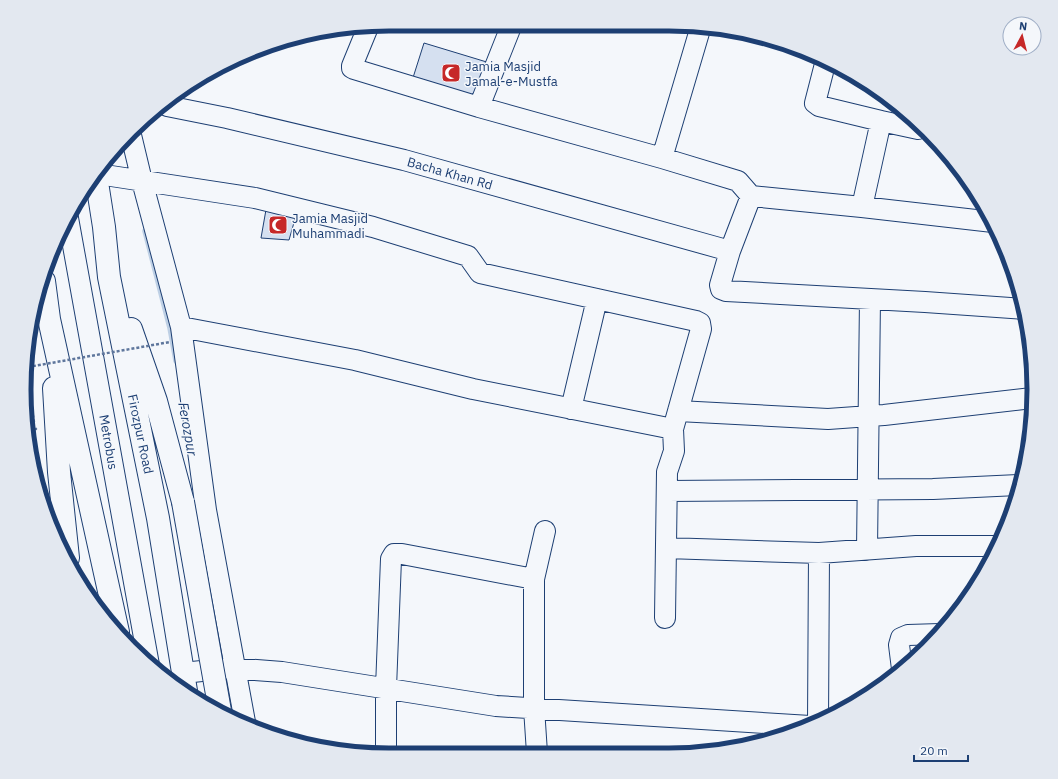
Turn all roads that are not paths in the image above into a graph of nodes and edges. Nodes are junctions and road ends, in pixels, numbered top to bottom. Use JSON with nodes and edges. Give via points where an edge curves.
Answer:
{"nodes":[{"id":1,"x":509,"y":31,"type":"edge"},
{"id":2,"x":366,"y":32,"type":"edge"},
{"id":3,"x":699,"y":33,"type":"edge"},
{"id":4,"x":824,"y":67,"type":"edge"},
{"id":5,"x":169,"y":106,"type":"edge"},
{"id":6,"x":479,"y":107,"type":"junction"},
{"id":7,"x":881,"y":120,"type":"junction"},
{"id":8,"x":913,"y":128,"type":"edge"},
{"id":9,"x":132,"y":140,"type":"edge"},
{"id":10,"x":662,"y":158,"type":"junction"},
{"id":11,"x":102,"y":175,"type":"edge"},
{"id":12,"x":142,"y":181,"type":"junction"},
{"id":13,"x":97,"y":182,"type":"edge"},
{"id":14,"x":751,"y":196,"type":"junction"},
{"id":15,"x":862,"y":207,"type":"junction"},
{"id":16,"x":985,"y":221,"type":"edge"},
{"id":17,"x":70,"y":228,"type":"edge"},
{"id":18,"x":730,"y":251,"type":"junction"},
{"id":19,"x":109,"y":277,"type":"junction"},
{"id":20,"x":45,"y":289,"type":"edge"},
{"id":21,"x":597,"y":299,"type":"junction"},
{"id":22,"x":870,"y":299,"type":"junction"},
{"id":23,"x":1018,"y":309,"type":"edge"},
{"id":24,"x":50,"y":319,"type":"junction"},
{"id":25,"x":175,"y":334,"type":"junction"},
{"id":26,"x":1027,"y":399,"type":"edge"},
{"id":27,"x":571,"y":409,"type":"junction"},
{"id":28,"x":869,"y":416,"type":"junction"},
{"id":29,"x":676,"y":420,"type":"junction"},
{"id":30,"x":1014,"y":485,"type":"edge"},
{"id":31,"x":867,"y":489,"type":"junction"},
{"id":32,"x":667,"y":492,"type":"junction"},
{"id":33,"x":54,"y":504,"type":"edge"},
{"id":34,"x":545,"y":531,"type":"dead end"},
{"id":35,"x":63,"y":537,"type":"edge"},
{"id":36,"x":991,"y":546,"type":"edge"},
{"id":37,"x":666,"y":548,"type":"junction"},
{"id":38,"x":867,"y":550,"type":"junction"},
{"id":39,"x":819,"y":553,"type":"junction"},
{"id":40,"x":534,"y":579,"type":"junction"},
{"id":41,"x":665,"y":618,"type":"dead end"},
{"id":42,"x":116,"y":621,"type":"edge"},
{"id":43,"x":930,"y":634,"type":"edge"},
{"id":44,"x":147,"y":653,"type":"edge"},
{"id":45,"x":901,"y":662,"type":"edge"},
{"id":46,"x":235,"y":668,"type":"junction"},
{"id":47,"x":184,"y":682,"type":"edge"},
{"id":48,"x":386,"y":688,"type":"junction"},
{"id":49,"x":219,"y":705,"type":"edge"},
{"id":50,"x":534,"y":708,"type":"junction"},
{"id":51,"x":818,"y":715,"type":"edge"},
{"id":52,"x":244,"y":717,"type":"edge"},
{"id":53,"x":795,"y":725,"type":"edge"},
{"id":54,"x":386,"y":748,"type":"edge"},
{"id":55,"x":537,"y":748,"type":"edge"}],
"edges":[{"from":1,"to":6,"type":"street"},
{"from":2,"to":6,"type":"street","via":[[352,68]]},
{"from":3,"to":10,"type":"street"},
{"from":4,"to":7,"type":"street","via":[[815,103]]},
{"from":5,"to":18,"type":"street","name":"Bacha Khan Rd","via":[[404,160]]},
{"from":6,"to":10,"type":"street"},
{"from":7,"to":8,"type":"street"},
{"from":7,"to":15,"type":"street"},
{"from":9,"to":12,"type":"street"},
{"from":10,"to":14,"type":"street","via":[[738,181]]},
{"from":11,"to":12,"type":"street"},
{"from":12,"to":21,"type":"street","via":[[255,198],[373,227],[468,256],[480,273]]},
{"from":12,"to":25,"type":"street"},
{"from":13,"to":19,"type":"main road","name":"Firozpur Road"},
{"from":14,"to":15,"type":"street"},
{"from":14,"to":18,"type":"street"},
{"from":15,"to":16,"type":"street"},
{"from":17,"to":44,"type":"street","name":"Metrobus"},
{"from":18,"to":22,"type":"street","via":[[720,285],[721,289],[726,291]]},
{"from":19,"to":47,"type":"main road","name":"Firozpur Road","via":[[158,518]]},
{"from":19,"to":49,"type":"main road","bridge":true,"via":[[127,316],[156,401],[183,502]]},
{"from":20,"to":24,"type":"main road"},
{"from":21,"to":27,"type":"street"},
{"from":21,"to":29,"type":"street","via":[[700,323],[701,329]]},
{"from":22,"to":23,"type":"street"},
{"from":22,"to":28,"type":"street"},
{"from":24,"to":33,"type":"main road","via":[[59,472]]},
{"from":24,"to":42,"type":"main road"},
{"from":25,"to":27,"type":"street","via":[[355,360],[473,389]]},
{"from":25,"to":46,"type":"street"},
{"from":26,"to":28,"type":"street"},
{"from":27,"to":29,"type":"street"},
{"from":28,"to":29,"type":"street","via":[[828,419],[761,414]]},
{"from":28,"to":31,"type":"street"},
{"from":29,"to":32,"type":"street","via":[[674,451],[667,472]]},
{"from":30,"to":31,"type":"street"},
{"from":31,"to":32,"type":"street"},
{"from":31,"to":38,"type":"street"},
{"from":32,"to":37,"type":"street"},
{"from":33,"to":35,"type":"main road"},
{"from":34,"to":40,"type":"street"},
{"from":36,"to":38,"type":"street","via":[[916,546]]},
{"from":37,"to":39,"type":"street"},
{"from":37,"to":41,"type":"street"},
{"from":38,"to":39,"type":"street"},
{"from":39,"to":51,"type":"street"},
{"from":40,"to":48,"type":"street","via":[[394,554]]},
{"from":40,"to":50,"type":"street"},
{"from":43,"to":45,"type":"street","via":[[908,635],[901,638],[899,645]]},
{"from":46,"to":47,"type":"street"},
{"from":46,"to":48,"type":"street","via":[[282,672]]},
{"from":46,"to":52,"type":"street"},
{"from":48,"to":50,"type":"street","via":[[496,706]]},
{"from":48,"to":54,"type":"street"},
{"from":50,"to":53,"type":"street"},
{"from":50,"to":55,"type":"street"}]}
